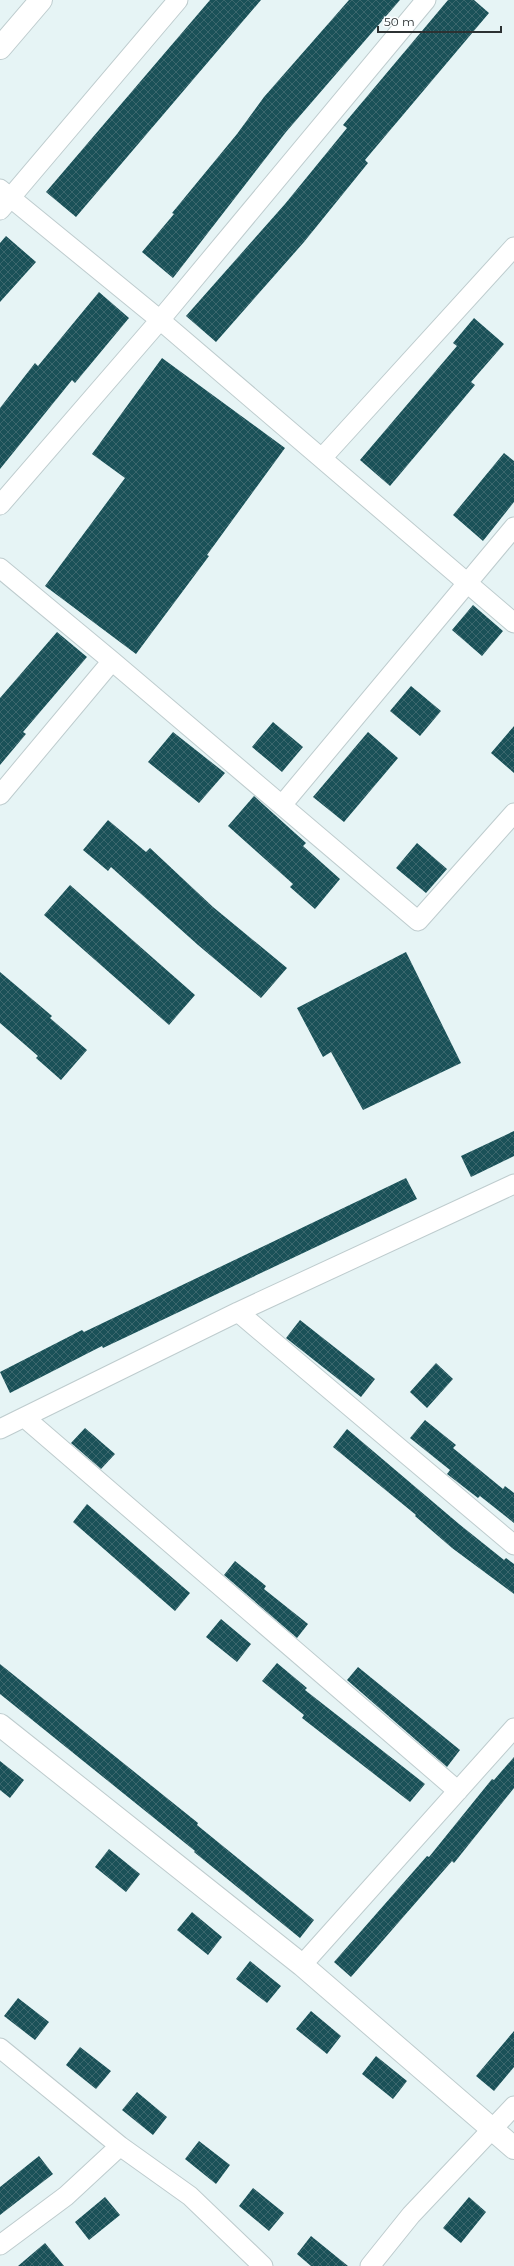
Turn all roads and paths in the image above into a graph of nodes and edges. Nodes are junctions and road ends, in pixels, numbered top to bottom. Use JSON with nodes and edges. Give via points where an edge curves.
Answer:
{"nodes":[{"id":1,"x":41,"y":0,"type":"edge"},
{"id":2,"x":178,"y":0,"type":"edge"},
{"id":3,"x":426,"y":0,"type":"edge"},
{"id":4,"x":0,"y":48,"type":"edge"},
{"id":5,"x":4,"y":198,"type":"edge"},
{"id":6,"x":514,"y":247,"type":"edge"},
{"id":7,"x":160,"y":320,"type":"junction"},
{"id":8,"x":322,"y":458,"type":"junction"},
{"id":9,"x":0,"y":505,"type":"edge"},
{"id":10,"x":514,"y":527,"type":"edge"},
{"id":11,"x":0,"y":568,"type":"edge"},
{"id":12,"x":467,"y":583,"type":"junction"},
{"id":13,"x":514,"y":623,"type":"edge"},
{"id":14,"x":112,"y":661,"type":"junction"},
{"id":15,"x":0,"y":795,"type":"edge"},
{"id":16,"x":282,"y":804,"type":"junction"},
{"id":17,"x":514,"y":813,"type":"edge"},
{"id":18,"x":514,"y":1184,"type":"edge"},
{"id":19,"x":238,"y":1312,"type":"junction"},
{"id":20,"x":25,"y":1418,"type":"junction"},
{"id":21,"x":0,"y":1429,"type":"edge"},
{"id":22,"x":514,"y":1544,"type":"edge"},
{"id":23,"x":0,"y":1725,"type":"edge"},
{"id":24,"x":514,"y":1728,"type":"edge"},
{"id":25,"x":458,"y":1791,"type":"junction"},
{"id":26,"x":302,"y":1965,"type":"junction"},
{"id":27,"x":0,"y":2048,"type":"edge"},
{"id":28,"x":514,"y":2106,"type":"edge"},
{"id":29,"x":492,"y":2130,"type":"junction"},
{"id":30,"x":120,"y":2146,"type":"junction"},
{"id":31,"x":514,"y":2148,"type":"edge"},
{"id":32,"x":0,"y":2245,"type":"edge"},
{"id":33,"x":263,"y":2266,"type":"edge"},
{"id":34,"x":370,"y":2266,"type":"edge"}],
"edges":[{"from":1,"to":4,"type":"street"},
{"from":2,"to":5,"type":"street"},
{"from":3,"to":7,"type":"street"},
{"from":5,"to":7,"type":"street"},
{"from":6,"to":8,"type":"street"},
{"from":7,"to":8,"type":"street"},
{"from":7,"to":9,"type":"street"},
{"from":8,"to":12,"type":"street"},
{"from":10,"to":12,"type":"street"},
{"from":11,"to":14,"type":"street"},
{"from":12,"to":13,"type":"street"},
{"from":12,"to":16,"type":"street"},
{"from":14,"to":15,"type":"street"},
{"from":14,"to":16,"type":"street"},
{"from":16,"to":17,"type":"street","via":[[418,921]]},
{"from":18,"to":19,"type":"street"},
{"from":19,"to":20,"type":"street"},
{"from":19,"to":22,"type":"street"},
{"from":20,"to":21,"type":"street"},
{"from":20,"to":25,"type":"street"},
{"from":23,"to":26,"type":"street"},
{"from":24,"to":25,"type":"street"},
{"from":25,"to":26,"type":"street"},
{"from":26,"to":29,"type":"street"},
{"from":27,"to":30,"type":"street"},
{"from":28,"to":29,"type":"street"},
{"from":29,"to":31,"type":"street"},
{"from":29,"to":34,"type":"street","via":[[411,2215]]},
{"from":30,"to":32,"type":"street","via":[[66,2196]]},
{"from":30,"to":33,"type":"street","via":[[190,2196]]}]}
